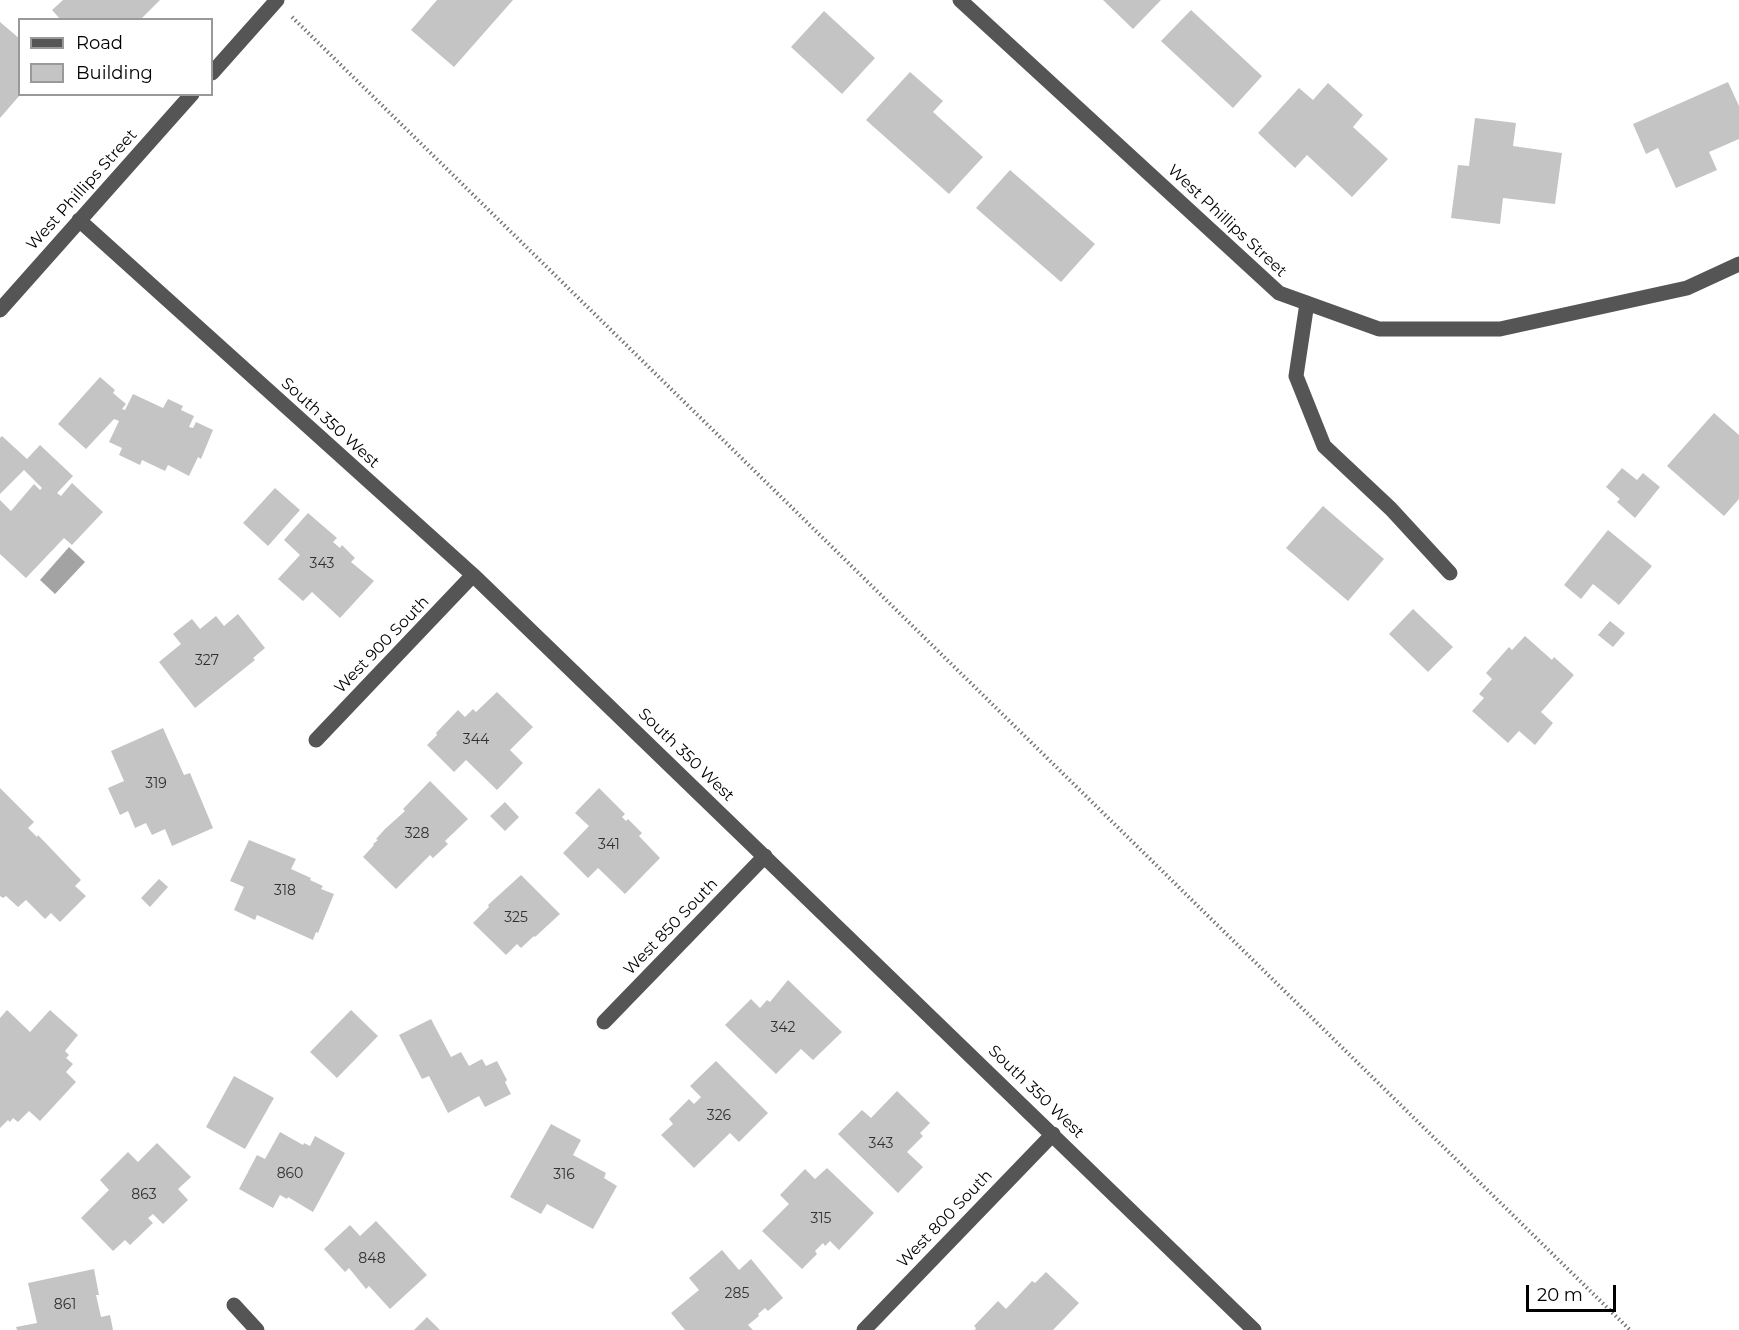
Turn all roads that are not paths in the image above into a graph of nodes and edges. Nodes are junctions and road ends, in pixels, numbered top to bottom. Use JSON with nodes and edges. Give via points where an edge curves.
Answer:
{"nodes":[{"id":1,"x":960,"y":0,"type":"edge"},
{"id":2,"x":276,"y":1,"type":"edge"},
{"id":3,"x":213,"y":72,"type":"edge"},
{"id":4,"x":190,"y":96,"type":"edge"},
{"id":5,"x":79,"y":220,"type":"junction"},
{"id":6,"x":1739,"y":264,"type":"edge"},
{"id":7,"x":1307,"y":303,"type":"junction"},
{"id":8,"x":0,"y":310,"type":"edge"},
{"id":9,"x":1450,"y":573,"type":"dead end"},
{"id":10,"x":473,"y":575,"type":"junction"},
{"id":11,"x":316,"y":740,"type":"dead end"},
{"id":12,"x":765,"y":856,"type":"junction"},
{"id":13,"x":604,"y":1022,"type":"dead end"},
{"id":14,"x":1053,"y":1134,"type":"junction"},
{"id":15,"x":234,"y":1305,"type":"dead end"},
{"id":16,"x":256,"y":1330,"type":"edge"},
{"id":17,"x":864,"y":1330,"type":"edge"},
{"id":18,"x":1254,"y":1330,"type":"edge"}],
"edges":[{"from":1,"to":7,"type":"street","name":"West Phillips Street","via":[[1279,294]]},
{"from":2,"to":3,"type":"street"},
{"from":4,"to":5,"type":"street","name":"West Phillips Street"},
{"from":5,"to":8,"type":"street","name":"West Phillips Street"},
{"from":5,"to":10,"type":"street","name":"South 350 West"},
{"from":6,"to":7,"type":"street","name":"West Phillips Street","via":[[1687,288],[1500,328],[1379,329]]},
{"from":7,"to":9,"type":"street","via":[[1296,376],[1324,446],[1391,509]]},
{"from":10,"to":11,"type":"street","name":"West 900 South"},
{"from":10,"to":12,"type":"street","name":"South 350 West"},
{"from":12,"to":13,"type":"street","name":"West 850 South"},
{"from":12,"to":14,"type":"street","name":"South 350 West"},
{"from":14,"to":17,"type":"street","name":"West 800 South"},
{"from":14,"to":18,"type":"street","name":"South 350 West"},
{"from":15,"to":16,"type":"street"}]}
